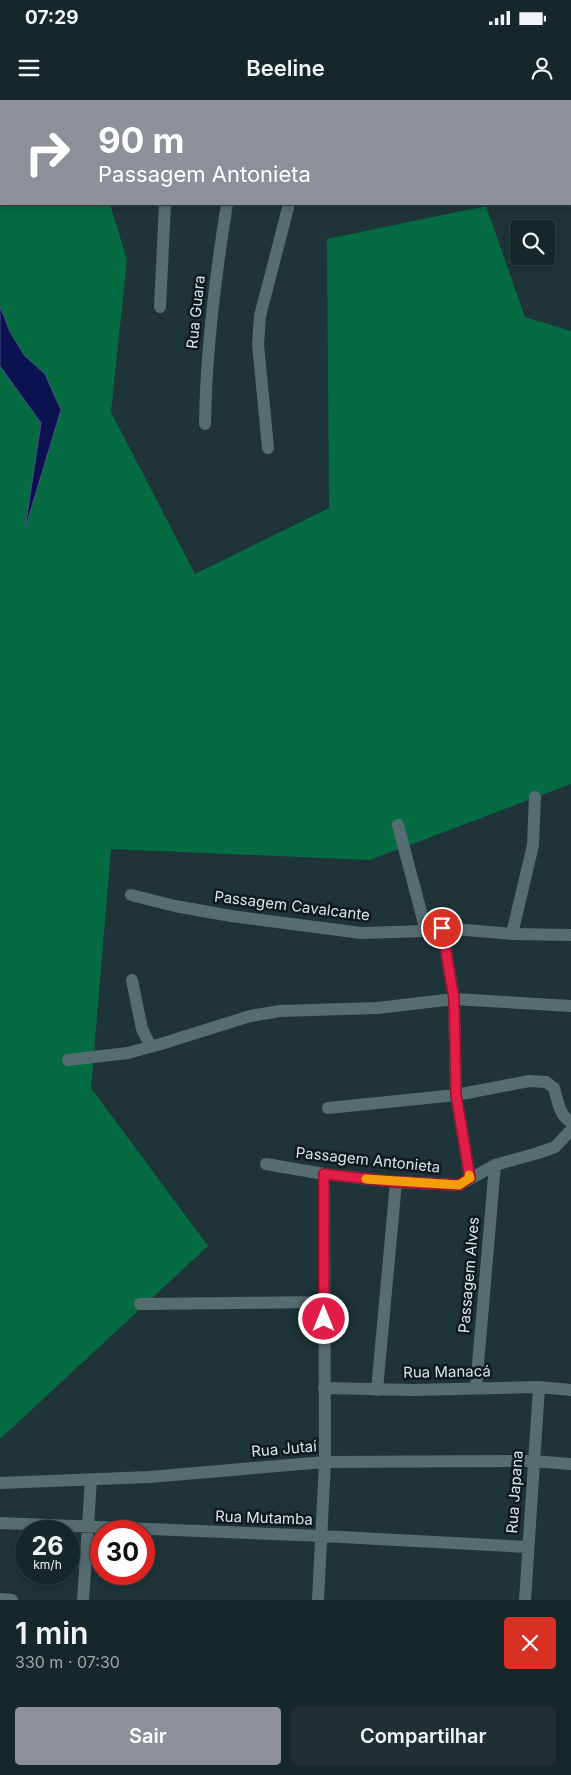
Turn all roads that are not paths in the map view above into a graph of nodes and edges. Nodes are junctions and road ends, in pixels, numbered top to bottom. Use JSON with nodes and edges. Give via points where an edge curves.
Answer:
{"nodes":[{"id":1,"x":165,"y":205,"type":"edge"},
{"id":2,"x":227,"y":205,"type":"edge"},
{"id":3,"x":288,"y":205,"type":"edge"},
{"id":4,"x":160,"y":307,"type":"dead end"},
{"id":5,"x":205,"y":424,"type":"dead end"},
{"id":6,"x":268,"y":448,"type":"dead end"},
{"id":7,"x":535,"y":797,"type":"dead end"},
{"id":8,"x":398,"y":825,"type":"dead end"},
{"id":9,"x":131,"y":894,"type":"dead end"},
{"id":10,"x":442,"y":928,"type":"junction"},
{"id":11,"x":426,"y":931,"type":"junction"},
{"id":12,"x":512,"y":934,"type":"junction"},
{"id":13,"x":571,"y":935,"type":"edge"},
{"id":14,"x":132,"y":980,"type":"dead end"},
{"id":15,"x":454,"y":999,"type":"junction"},
{"id":16,"x":571,"y":1006,"type":"edge"},
{"id":17,"x":151,"y":1047,"type":"junction"},
{"id":18,"x":68,"y":1060,"type":"dead end"},
{"id":19,"x":456,"y":1095,"type":"junction"},
{"id":20,"x":328,"y":1108,"type":"dead end"},
{"id":21,"x":571,"y":1122,"type":"edge"},
{"id":22,"x":571,"y":1130,"type":"edge"},
{"id":23,"x":266,"y":1164,"type":"dead end"},
{"id":24,"x":495,"y":1165,"type":"junction"},
{"id":25,"x":324,"y":1174,"type":"junction"},
{"id":26,"x":470,"y":1178,"type":"junction"},
{"id":27,"x":396,"y":1182,"type":"junction"},
{"id":28,"x":324,"y":1302,"type":"junction"},
{"id":29,"x":140,"y":1304,"type":"dead end"},
{"id":30,"x":538,"y":1387,"type":"junction"},
{"id":31,"x":324,"y":1388,"type":"junction"},
{"id":32,"x":476,"y":1388,"type":"junction"},
{"id":33,"x":377,"y":1390,"type":"junction"},
{"id":34,"x":571,"y":1390,"type":"edge"},
{"id":35,"x":533,"y":1461,"type":"junction"},
{"id":36,"x":325,"y":1462,"type":"junction"},
{"id":37,"x":571,"y":1464,"type":"edge"},
{"id":38,"x":91,"y":1480,"type":"junction"},
{"id":39,"x":0,"y":1483,"type":"edge"},
{"id":40,"x":0,"y":1523,"type":"edge"},
{"id":41,"x":88,"y":1527,"type":"junction"},
{"id":42,"x":322,"y":1536,"type":"junction"},
{"id":43,"x":528,"y":1547,"type":"junction"},
{"id":44,"x":0,"y":1599,"type":"edge"},
{"id":45,"x":12,"y":1600,"type":"edge"},
{"id":46,"x":83,"y":1600,"type":"edge"},
{"id":47,"x":318,"y":1600,"type":"edge"},
{"id":48,"x":525,"y":1600,"type":"edge"}],
"edges":[{"from":1,"to":4,"type":"street"},
{"from":2,"to":5,"type":"street","name":"Rua Guara","via":[[209,335]]},
{"from":3,"to":6,"type":"street","via":[[260,316],[258,344]]},
{"from":7,"to":12,"type":"street","via":[[533,845]]},
{"from":8,"to":11,"type":"street"},
{"from":9,"to":11,"type":"street","name":"Passagem Cavalcante","via":[[184,908],[361,933]]},
{"from":10,"to":11,"type":"street","name":"Passagem Cavalcante"},
{"from":10,"to":12,"type":"street","name":"Passagem Cavalcante"},
{"from":10,"to":15,"type":"street"},
{"from":12,"to":13,"type":"street","name":"Passagem Cavalcante"},
{"from":14,"to":17,"type":"street","via":[[142,1029]]},
{"from":15,"to":16,"type":"street"},
{"from":15,"to":17,"type":"street","via":[[377,1008],[257,1014]]},
{"from":15,"to":19,"type":"street"},
{"from":17,"to":18,"type":"street"},
{"from":19,"to":20,"type":"street"},
{"from":19,"to":21,"type":"street","via":[[529,1081],[546,1082],[554,1088],[561,1112]]},
{"from":19,"to":26,"type":"street"},
{"from":22,"to":24,"type":"street","name":"Passagem Antonieta","via":[[555,1147]]},
{"from":23,"to":25,"type":"street","name":"Passagem Antonieta"},
{"from":24,"to":26,"type":"street","name":"Passagem Antonieta"},
{"from":24,"to":32,"type":"street","name":"Passagem Alves"},
{"from":25,"to":27,"type":"street","name":"Passagem Antonieta"},
{"from":25,"to":28,"type":"street"},
{"from":26,"to":27,"type":"street","name":"Passagem Antonieta","via":[[459,1185]]},
{"from":27,"to":33,"type":"street"},
{"from":28,"to":29,"type":"street"},
{"from":28,"to":31,"type":"street"},
{"from":30,"to":32,"type":"street","name":"Rua Manacá"},
{"from":30,"to":34,"type":"street","name":"Rua Manacá"},
{"from":30,"to":35,"type":"street","name":"Rua Japana"},
{"from":31,"to":33,"type":"street","name":"Rua Manacá"},
{"from":31,"to":36,"type":"street"},
{"from":32,"to":33,"type":"street","name":"Rua Manacá"},
{"from":35,"to":36,"type":"street","name":"Rua Jutaí"},
{"from":35,"to":37,"type":"street","name":"Rua Jutaí"},
{"from":35,"to":43,"type":"street","name":"Rua Japana"},
{"from":36,"to":38,"type":"street","name":"Rua Jutaí"},
{"from":36,"to":42,"type":"street"},
{"from":38,"to":39,"type":"street","name":"Rua Jutaí"},
{"from":38,"to":41,"type":"street"},
{"from":40,"to":41,"type":"street","name":"Rua Mutamba"},
{"from":41,"to":42,"type":"street","name":"Rua Mutamba"},
{"from":41,"to":46,"type":"street"},
{"from":42,"to":43,"type":"street","name":"Rua Mutamba"},
{"from":42,"to":47,"type":"street"},
{"from":43,"to":48,"type":"street","name":"Rua Japana"},
{"from":44,"to":45,"type":"street"}]}
